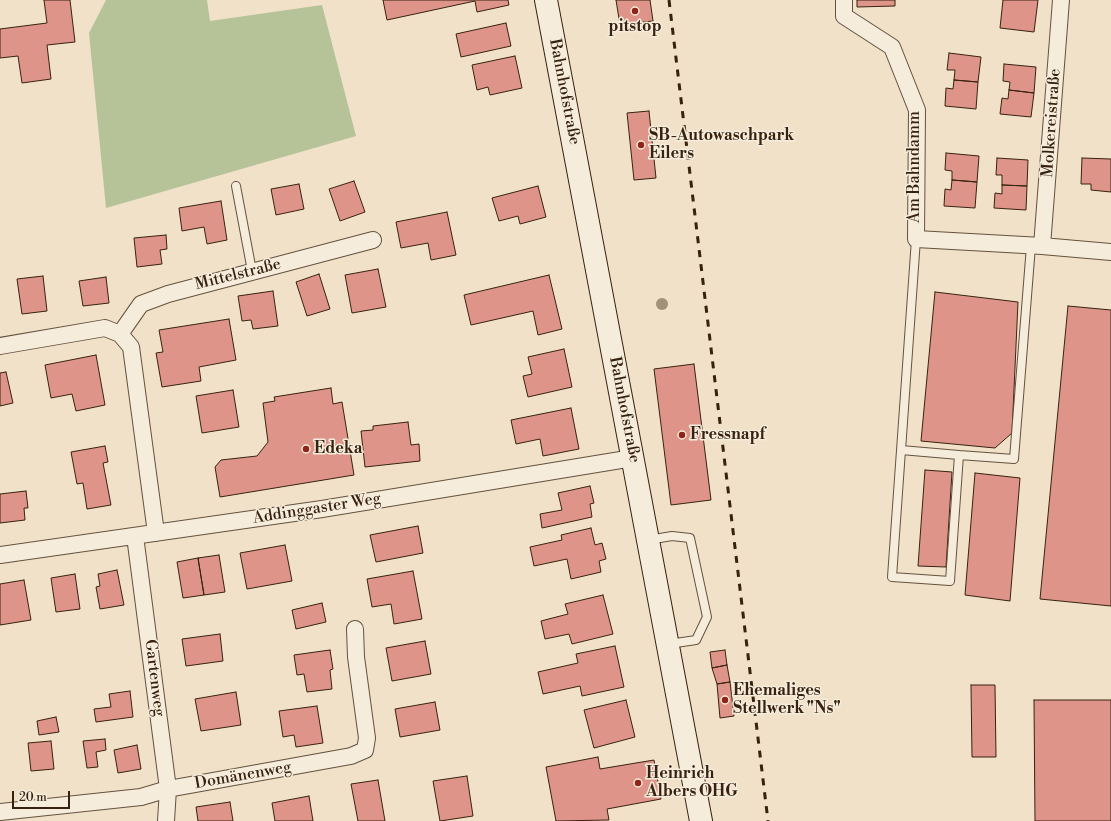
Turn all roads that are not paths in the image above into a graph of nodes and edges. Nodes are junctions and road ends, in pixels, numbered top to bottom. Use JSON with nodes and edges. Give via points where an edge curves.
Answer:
{"nodes":[{"id":1,"x":546,"y":0,"type":"edge"},
{"id":2,"x":844,"y":0,"type":"edge"},
{"id":3,"x":1061,"y":0,"type":"edge"},
{"id":4,"x":236,"y":186,"type":"dead end"},
{"id":5,"x":916,"y":239,"type":"junction"},
{"id":6,"x":373,"y":240,"type":"dead end"},
{"id":7,"x":1037,"y":246,"type":"junction"},
{"id":8,"x":1111,"y":252,"type":"edge"},
{"id":9,"x":252,"y":271,"type":"junction"},
{"id":10,"x":120,"y":334,"type":"junction"},
{"id":11,"x":0,"y":346,"type":"edge"},
{"id":12,"x":901,"y":450,"type":"junction"},
{"id":13,"x":959,"y":455,"type":"junction"},
{"id":14,"x":633,"y":458,"type":"junction"},
{"id":15,"x":156,"y":533,"type":"junction"},
{"id":16,"x":135,"y":536,"type":"junction"},
{"id":17,"x":648,"y":540,"type":"junction"},
{"id":18,"x":0,"y":555,"type":"edge"},
{"id":19,"x":355,"y":629,"type":"dead end"},
{"id":20,"x":668,"y":645,"type":"junction"},
{"id":21,"x":168,"y":790,"type":"junction"},
{"id":22,"x":0,"y":812,"type":"edge"},
{"id":23,"x":166,"y":821,"type":"edge"},
{"id":24,"x":701,"y":821,"type":"edge"}],
"edges":[{"from":1,"to":14,"type":"main road","name":"Bahnhofstraße"},
{"from":2,"to":5,"type":"street","name":"Am Bahndamm","via":[[844,16],[892,47],[917,110]]},
{"from":3,"to":7,"type":"street","name":"Molkereistraße"},
{"from":4,"to":9,"type":"lane"},
{"from":5,"to":7,"type":"street","name":"Am Bahndamm"},
{"from":5,"to":12,"type":"lane"},
{"from":6,"to":9,"type":"street","name":"Mittelstraße"},
{"from":7,"to":8,"type":"street","name":"Am Bahndamm"},
{"from":7,"to":13,"type":"lane","via":[[1014,459]]},
{"from":9,"to":10,"type":"street","name":"Mittelstraße","via":[[190,287],[141,304]]},
{"from":10,"to":11,"type":"street","via":[[105,328]]},
{"from":10,"to":15,"type":"street","via":[[131,348]]},
{"from":12,"to":13,"type":"lane"},
{"from":12,"to":13,"type":"lane","via":[[892,576],[950,581]]},
{"from":14,"to":15,"type":"street","name":"Addinggaster Weg"},
{"from":14,"to":17,"type":"main road","name":"Bahnhofstraße"},
{"from":15,"to":16,"type":"street","name":"Addinggaster Weg"},
{"from":16,"to":18,"type":"street","name":"Addinggaster Weg"},
{"from":16,"to":21,"type":"street","name":"Gartenweg"},
{"from":17,"to":20,"type":"main road","name":"Bahnhofstraße"},
{"from":17,"to":20,"type":"lane","via":[[672,536],[690,538],[707,617],[696,640]]},
{"from":19,"to":21,"type":"street","name":"Domänenweg","via":[[356,657],[367,738],[365,750],[351,756]]},
{"from":20,"to":24,"type":"main road","name":"Bahnhofstraße"},
{"from":21,"to":22,"type":"street","name":"Domänenweg","via":[[141,797]]},
{"from":21,"to":23,"type":"street","name":"Gartenweg"}]}
